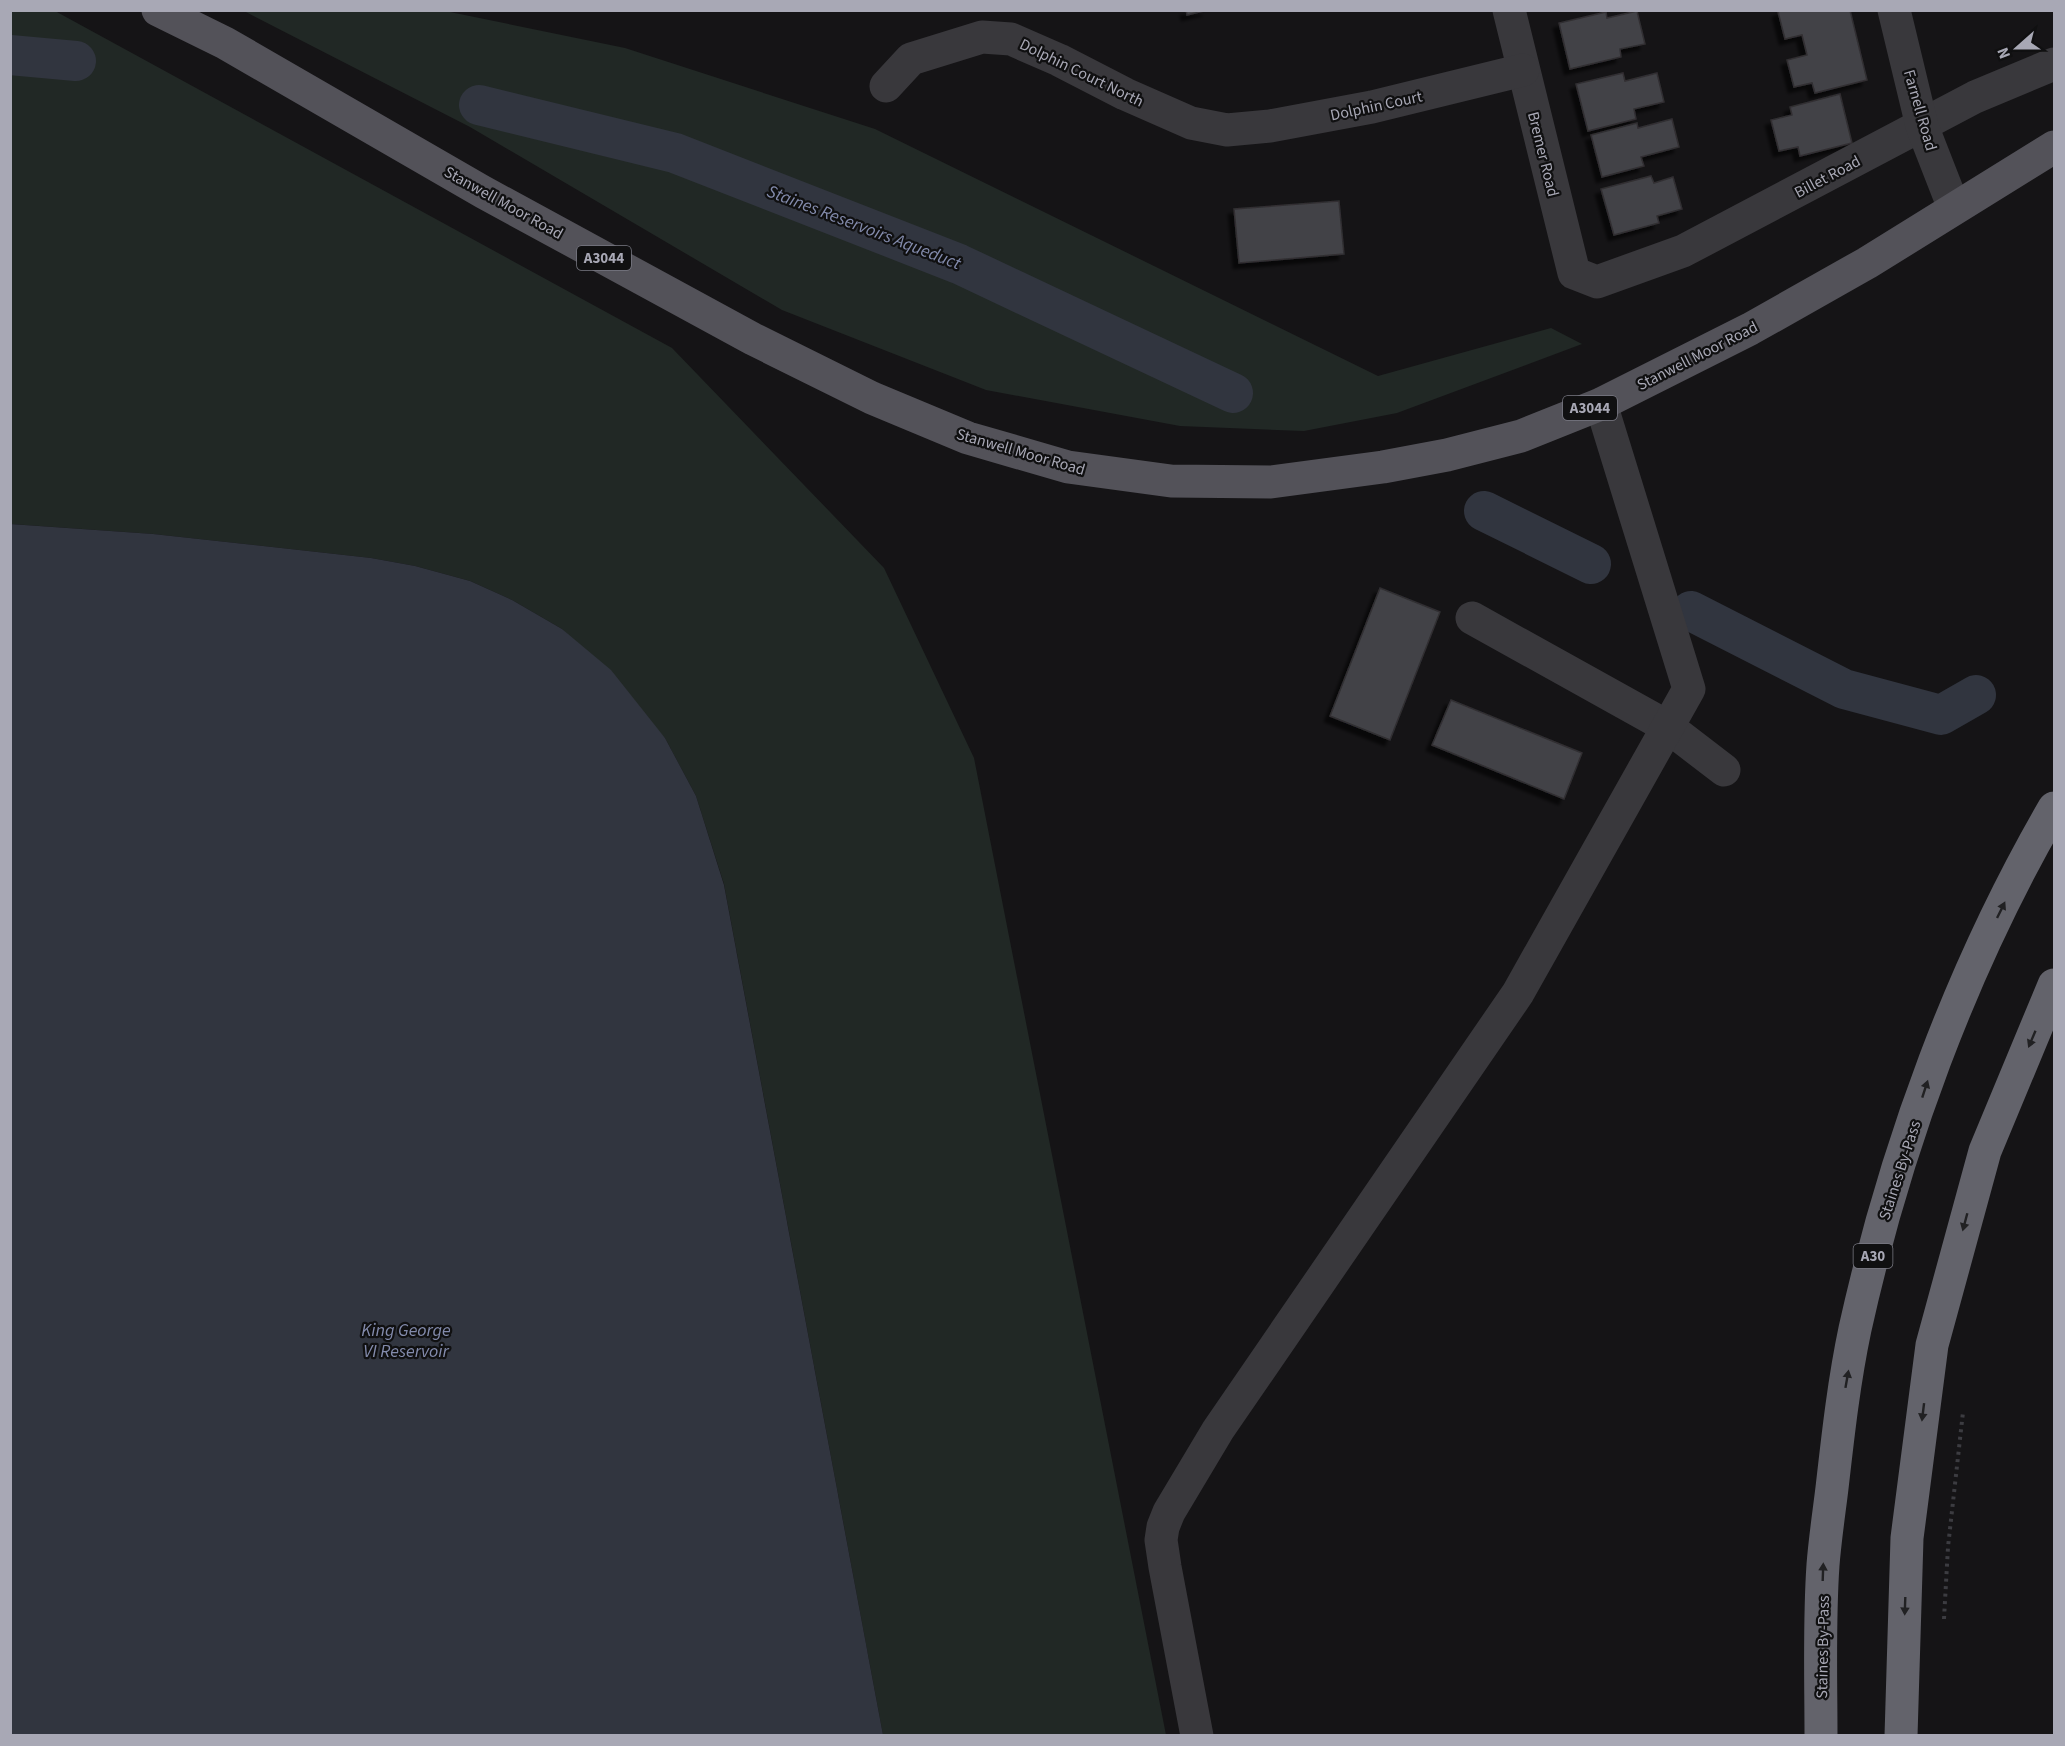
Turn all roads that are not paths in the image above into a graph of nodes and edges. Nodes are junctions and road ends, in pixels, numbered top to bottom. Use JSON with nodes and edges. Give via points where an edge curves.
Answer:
{"nodes":[{"id":1,"x":158,"y":10,"type":"edge"},
{"id":2,"x":1509,"y":10,"type":"edge"},
{"id":3,"x":1894,"y":10,"type":"edge"},
{"id":4,"x":2055,"y":64,"type":"edge"},
{"id":5,"x":1523,"y":70,"type":"junction"},
{"id":6,"x":886,"y":86,"type":"dead end"},
{"id":7,"x":1922,"y":126,"type":"junction"},
{"id":8,"x":1227,"y":130,"type":"joint"},
{"id":9,"x":2055,"y":147,"type":"edge"},
{"id":10,"x":1954,"y":208,"type":"junction"},
{"id":11,"x":1597,"y":282,"type":"joint"},
{"id":12,"x":1600,"y":404,"type":"junction"},
{"id":13,"x":1472,"y":618,"type":"dead end"},
{"id":14,"x":1668,"y":727,"type":"junction"},
{"id":15,"x":1724,"y":770,"type":"dead end"},
{"id":16,"x":2055,"y":808,"type":"edge"},
{"id":17,"x":2055,"y":985,"type":"edge"},
{"id":18,"x":1197,"y":1736,"type":"edge"},
{"id":19,"x":1821,"y":1736,"type":"edge"},
{"id":20,"x":1901,"y":1736,"type":"edge"}],
"edges":[{"from":1,"to":12,"type":"main road","name":"Stanwell Moor Road","number":"A3044","via":[[493,197],[842,384],[968,438],[1068,467],[1171,482],[1271,482],[1447,455],[1521,436]]},
{"from":2,"to":5,"type":"street","name":"Bremer Road"},
{"from":3,"to":7,"type":"street","name":"Farnell Road"},
{"from":4,"to":7,"type":"street","name":"Billet Road","via":[[1975,97]]},
{"from":5,"to":8,"type":"street","name":"Dolphin Court","via":[[1372,107]]},
{"from":5,"to":11,"type":"street","name":"Bremer Road","via":[[1574,273]]},
{"from":6,"to":8,"type":"street","name":"Dolphin Court North","via":[[911,59],[982,37],[1011,39],[1191,123]]},
{"from":7,"to":10,"type":"street","name":"Farnell Road"},
{"from":7,"to":11,"type":"street","name":"Billet Road","via":[[1683,251]]},
{"from":9,"to":10,"type":"main road","name":"Stanwell Moor Road","number":"A3044"},
{"from":10,"to":12,"type":"main road","name":"Stanwell Moor Road","number":"A3044","via":[[1750,329]]},
{"from":12,"to":14,"type":"street","via":[[1689,689]]},
{"from":13,"to":14,"type":"street"},
{"from":14,"to":15,"type":"street"},
{"from":14,"to":18,"type":"street","via":[[1518,993],[1218,1430],[1169,1512],[1161,1540]]},
{"from":19,"to":16,"type":"highway","name":"Staines By-Pass","number":"A30","one_way":true,"via":[[1823,1565],[1838,1435],[1855,1330],[1884,1214],[1934,1063],[1977,960]]},
{"from":17,"to":20,"type":"highway","one_way":true,"via":[[1985,1151],[1932,1345],[1907,1538]]}]}
